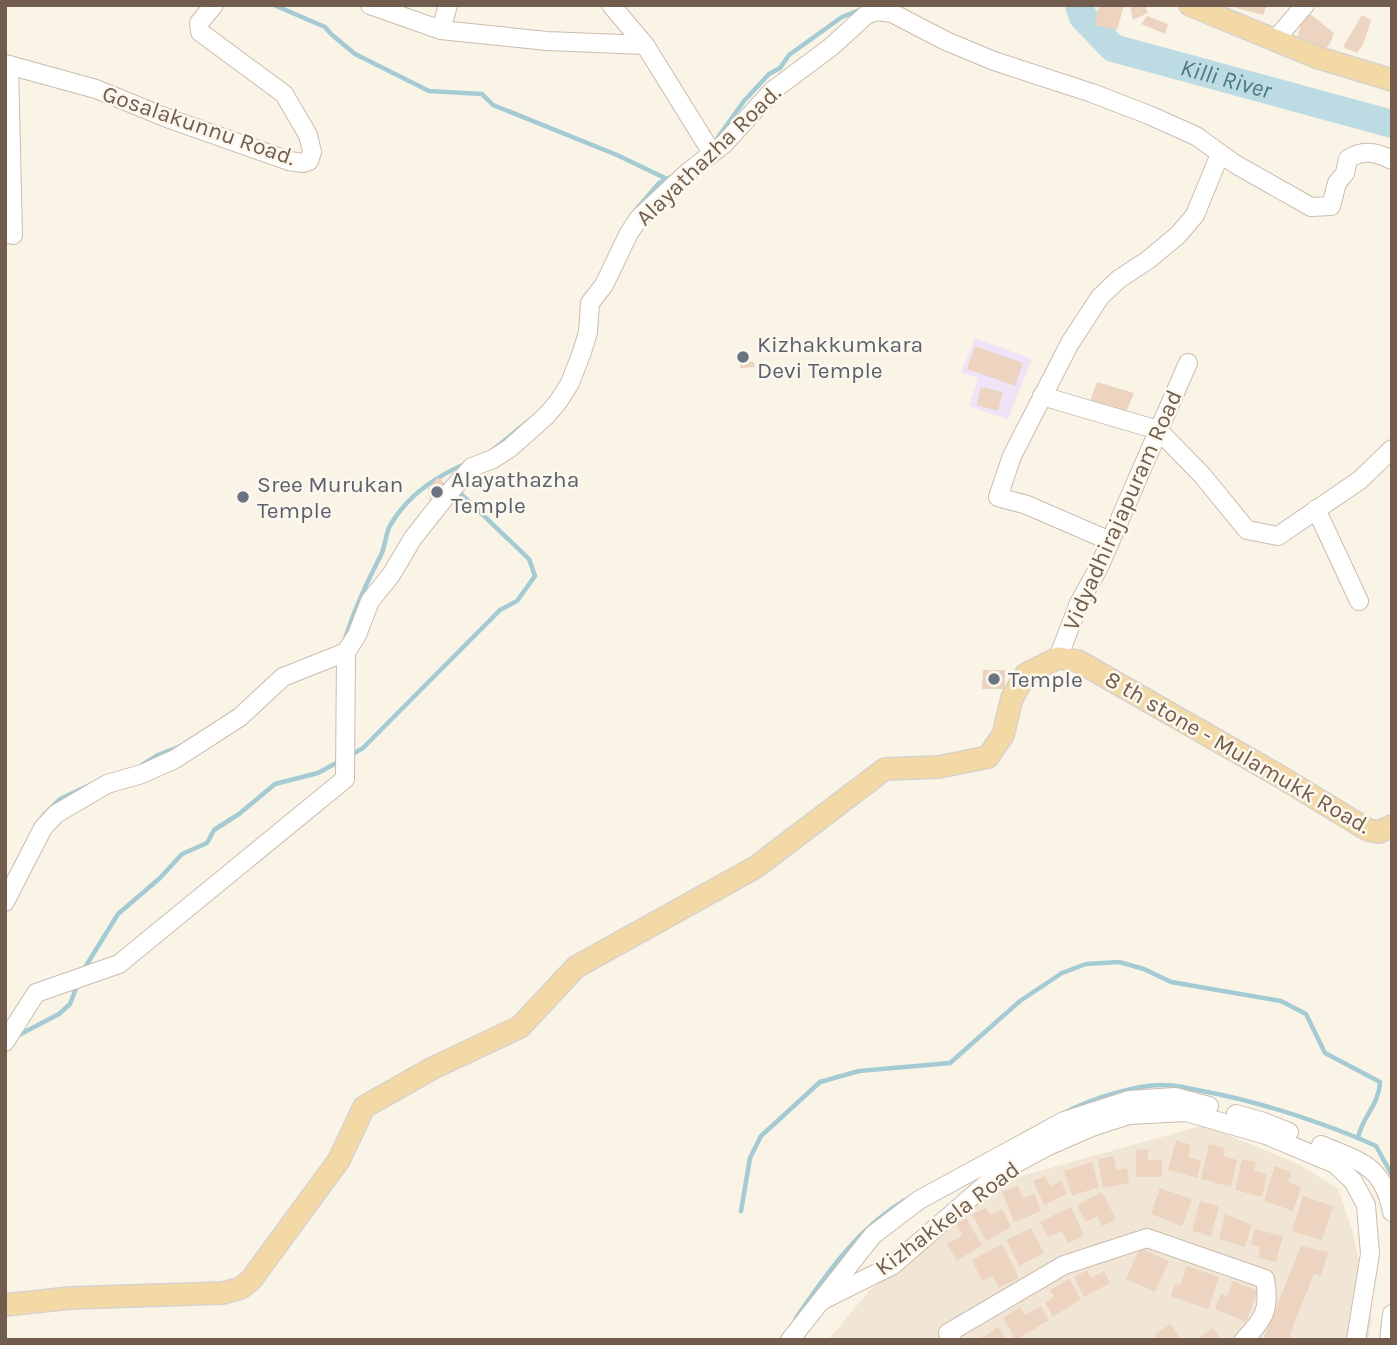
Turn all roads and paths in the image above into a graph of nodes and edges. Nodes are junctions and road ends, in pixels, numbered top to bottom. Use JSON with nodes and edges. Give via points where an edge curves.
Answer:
{"nodes":[{"id":1,"x":214,"y":5,"type":"edge"},
{"id":2,"x":370,"y":5,"type":"edge"},
{"id":3,"x":448,"y":5,"type":"edge"},
{"id":4,"x":611,"y":5,"type":"edge"},
{"id":5,"x":1190,"y":5,"type":"edge"},
{"id":6,"x":1305,"y":5,"type":"edge"},
{"id":7,"x":441,"y":30,"type":"junction"},
{"id":8,"x":1275,"y":40,"type":"junction"},
{"id":9,"x":645,"y":45,"type":"junction"},
{"id":10,"x":7,"y":65,"type":"edge"},
{"id":11,"x":1392,"y":80,"type":"edge"},
{"id":12,"x":712,"y":153,"type":"junction"},
{"id":13,"x":1220,"y":154,"type":"junction"},
{"id":14,"x":1392,"y":160,"type":"edge"},
{"id":15,"x":5,"y":233,"type":"edge"},
{"id":16,"x":1188,"y":363,"type":"dead end"},
{"id":17,"x":1041,"y":396,"type":"junction"},
{"id":18,"x":1158,"y":430,"type":"junction"},
{"id":19,"x":1392,"y":449,"type":"edge"},
{"id":20,"x":1316,"y":509,"type":"junction"},
{"id":21,"x":1110,"y":541,"type":"junction"},
{"id":22,"x":1359,"y":601,"type":"dead end"},
{"id":23,"x":346,"y":652,"type":"junction"},
{"id":24,"x":1058,"y":658,"type":"junction"},
{"id":25,"x":1392,"y":826,"type":"edge"},
{"id":26,"x":5,"y":902,"type":"edge"},
{"id":27,"x":5,"y":1042,"type":"edge"},
{"id":28,"x":1392,"y":1212,"type":"edge"},
{"id":29,"x":821,"y":1301,"type":"junction"},
{"id":30,"x":5,"y":1305,"type":"edge"},
{"id":31,"x":1392,"y":1314,"type":"edge"},
{"id":32,"x":790,"y":1340,"type":"edge"},
{"id":33,"x":952,"y":1340,"type":"edge"},
{"id":34,"x":1244,"y":1340,"type":"edge"},
{"id":35,"x":1356,"y":1340,"type":"edge"},
{"id":36,"x":1389,"y":1340,"type":"edge"}],
"edges":[{"from":1,"to":10,"type":"street","name":"Gosalakunnu Road.","via":[[198,23],[200,32],[284,94],[308,135],[309,161],[294,163],[96,89]]},
{"from":2,"to":7,"type":"street"},
{"from":3,"to":7,"type":"street"},
{"from":4,"to":9,"type":"street"},
{"from":5,"to":8,"type":"main road"},
{"from":6,"to":8,"type":"street"},
{"from":7,"to":9,"type":"street"},
{"from":8,"to":11,"type":"main road"},
{"from":9,"to":12,"type":"street"},
{"from":10,"to":15,"type":"street","via":[[13,235]]},
{"from":12,"to":13,"type":"street","name":"Alayathazha Road.","via":[[772,91],[877,11],[891,13],[994,61],[1149,115],[1196,136]]},
{"from":12,"to":23,"type":"street","name":"Alayathazha Road.","via":[[632,228],[590,303],[582,352],[558,402],[510,448],[472,467],[453,487],[370,601],[358,635]]},
{"from":13,"to":14,"type":"street","name":"Alayathazha Road.","via":[[1311,207],[1331,206],[1348,159],[1357,153]]},
{"from":13,"to":17,"type":"street","via":[[1195,215],[1178,235],[1100,297]]},
{"from":16,"to":18,"type":"street","name":"Vidyadhirajapuram Road"},
{"from":17,"to":18,"type":"street"},
{"from":17,"to":21,"type":"street","via":[[998,497]]},
{"from":18,"to":20,"type":"street","via":[[1247,530],[1278,536]]},
{"from":18,"to":21,"type":"street","name":"Vidyadhirajapuram Road"},
{"from":19,"to":20,"type":"street","via":[[1360,480]]},
{"from":20,"to":22,"type":"street"},
{"from":21,"to":24,"type":"street","name":"Vidyadhirajapuram Road"},
{"from":23,"to":26,"type":"street","via":[[283,677],[240,718],[175,759],[107,784],[56,814],[39,835]]},
{"from":23,"to":27,"type":"street","via":[[345,779],[119,964],[36,993]]},
{"from":24,"to":25,"type":"main road","name":"8 th stone - Mulamukk Road.","via":[[1078,660],[1368,831]]},
{"from":24,"to":30,"type":"main road","via":[[1027,674],[1012,698],[1003,735],[988,757],[939,767],[885,769],[756,867],[576,967],[520,1027],[363,1107],[339,1160],[241,1289]]},
{"from":28,"to":29,"type":"street","name":"Kizhakkela Road","via":[[1388,1192],[1376,1172],[1355,1160],[1264,1122],[1175,1097],[1129,1100],[1063,1121],[919,1200],[873,1235]]},
{"from":29,"to":32,"type":"street","name":"Kizhakkela Road"},
{"from":29,"to":35,"type":"street","name":"Kizhakkela Road","via":[[893,1265],[1000,1172],[1048,1146],[1129,1115],[1186,1112],[1266,1135],[1335,1164],[1353,1181],[1366,1205],[1370,1254]]},
{"from":31,"to":36,"type":"street"},
{"from":33,"to":34,"type":"street","via":[[948,1333],[1064,1265],[1147,1238],[1265,1279],[1269,1300],[1262,1321]]}]}
